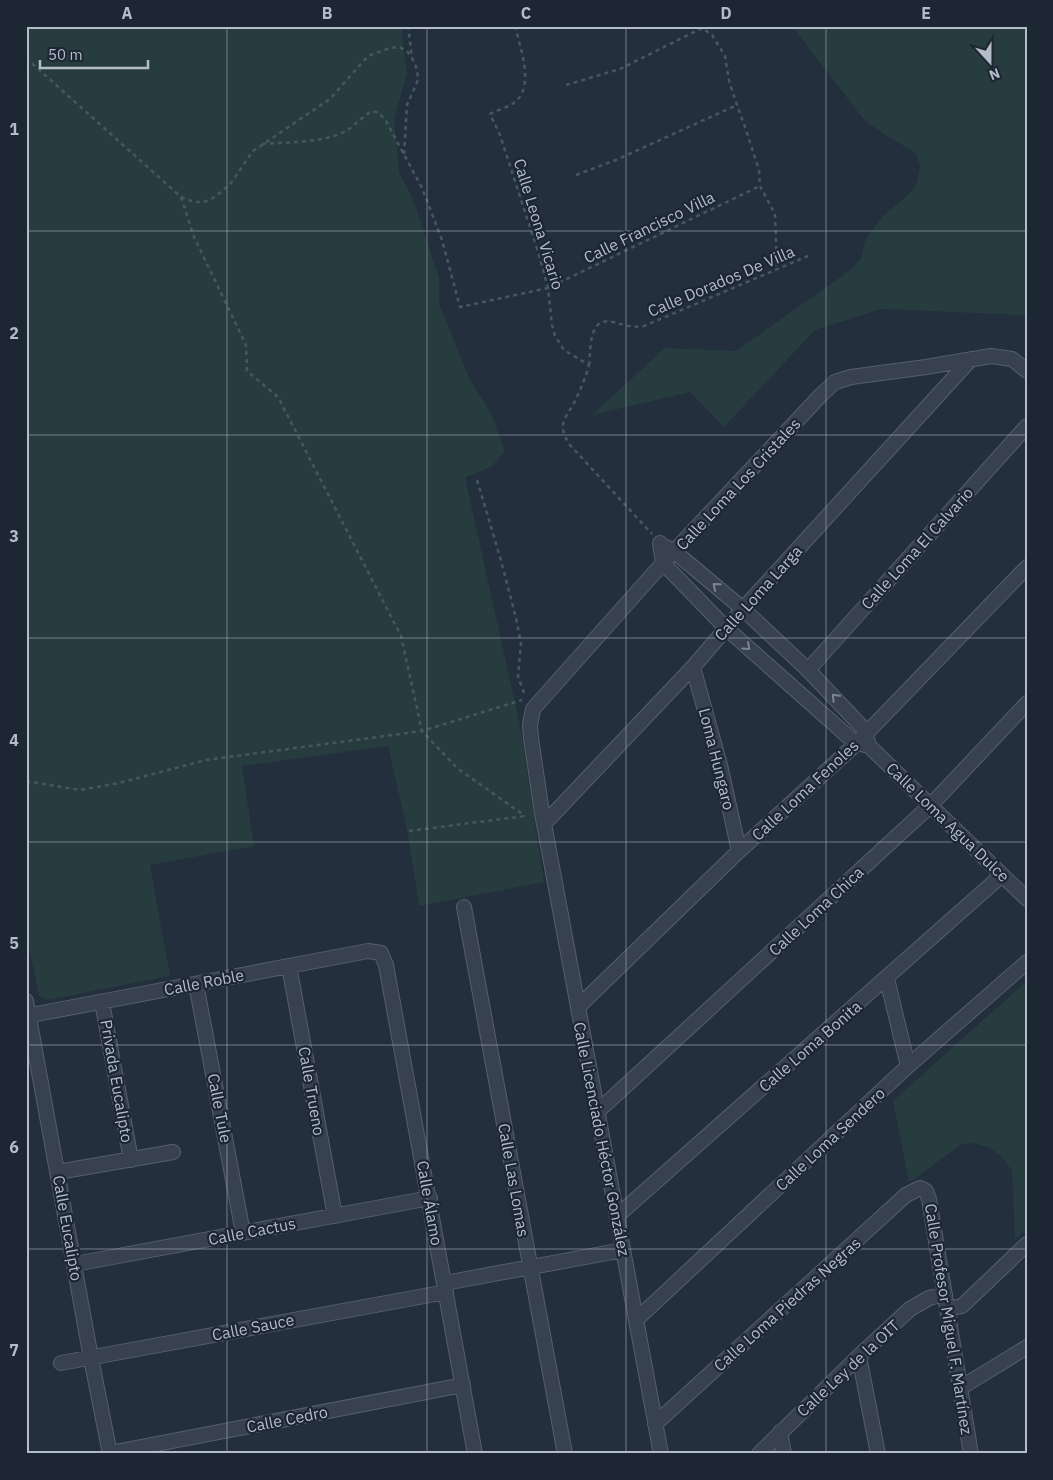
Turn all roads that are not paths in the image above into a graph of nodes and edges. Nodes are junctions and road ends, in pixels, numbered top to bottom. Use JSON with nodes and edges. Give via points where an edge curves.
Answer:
{"nodes":[{"id":1,"x":971,"y":359,"type":"junction"},
{"id":2,"x":1027,"y":371,"type":"edge"},
{"id":3,"x":1027,"y":426,"type":"edge"},
{"id":4,"x":674,"y":552,"type":"junction"},
{"id":5,"x":663,"y":563,"type":"junction"},
{"id":6,"x":1027,"y":567,"type":"edge"},
{"id":7,"x":743,"y":609,"type":"junction"},
{"id":8,"x":726,"y":628,"type":"junction"},
{"id":9,"x":693,"y":667,"type":"junction"},
{"id":10,"x":808,"y":670,"type":"junction"},
{"id":11,"x":1026,"y":705,"type":"edge"},
{"id":12,"x":530,"y":725,"type":"joint"},
{"id":13,"x":864,"y":741,"type":"junction"},
{"id":14,"x":931,"y":805,"type":"junction"},
{"id":15,"x":543,"y":819,"type":"junction"},
{"id":16,"x":739,"y":851,"type":"junction"},
{"id":17,"x":1002,"y":876,"type":"junction"},
{"id":18,"x":1027,"y":899,"type":"edge"},
{"id":19,"x":464,"y":906,"type":"dead end"},
{"id":20,"x":381,"y":953,"type":"joint"},
{"id":21,"x":1027,"y":962,"type":"edge"},
{"id":22,"x":289,"y":966,"type":"junction"},
{"id":23,"x":886,"y":979,"type":"junction"},
{"id":24,"x":196,"y":984,"type":"junction"},
{"id":25,"x":26,"y":1001,"type":"edge"},
{"id":26,"x":102,"y":1002,"type":"junction"},
{"id":27,"x":578,"y":1007,"type":"junction"},
{"id":28,"x":28,"y":1016,"type":"edge"},
{"id":29,"x":908,"y":1066,"type":"junction"},
{"id":30,"x":597,"y":1112,"type":"junction"},
{"id":31,"x":173,"y":1152,"type":"dead end"},
{"id":32,"x":131,"y":1160,"type":"junction"},
{"id":33,"x":58,"y":1172,"type":"junction"},
{"id":34,"x":920,"y":1188,"type":"joint"},
{"id":35,"x":430,"y":1198,"type":"junction"},
{"id":36,"x":335,"y":1216,"type":"junction"},
{"id":37,"x":617,"y":1216,"type":"junction"},
{"id":38,"x":243,"y":1233,"type":"junction"},
{"id":39,"x":1027,"y":1244,"type":"edge"},
{"id":40,"x":623,"y":1250,"type":"junction"},
{"id":41,"x":75,"y":1264,"type":"junction"},
{"id":42,"x":530,"y":1267,"type":"junction"},
{"id":43,"x":446,"y":1287,"type":"junction"},
{"id":44,"x":945,"y":1294,"type":"junction"},
{"id":45,"x":947,"y":1309,"type":"junction"},
{"id":46,"x":636,"y":1320,"type":"junction"},
{"id":47,"x":1027,"y":1347,"type":"edge"},
{"id":48,"x":859,"y":1356,"type":"junction"},
{"id":49,"x":91,"y":1358,"type":"junction"},
{"id":50,"x":61,"y":1363,"type":"dead end"},
{"id":51,"x":463,"y":1386,"type":"junction"},
{"id":52,"x":960,"y":1388,"type":"junction"},
{"id":53,"x":655,"y":1424,"type":"junction"},
{"id":54,"x":780,"y":1432,"type":"junction"},
{"id":55,"x":110,"y":1453,"type":"edge"},
{"id":56,"x":475,"y":1454,"type":"edge"},
{"id":57,"x":565,"y":1454,"type":"edge"},
{"id":58,"x":661,"y":1454,"type":"edge"},
{"id":59,"x":759,"y":1454,"type":"edge"},
{"id":60,"x":784,"y":1454,"type":"edge"},
{"id":61,"x":878,"y":1454,"type":"edge"},
{"id":62,"x":971,"y":1454,"type":"edge"}],
"edges":[{"from":1,"to":2,"type":"street","name":"Calle Loma Los Cristales","via":[[991,356],[1012,359]]},
{"from":1,"to":4,"type":"street","name":"Calle Loma Los Cristales","via":[[835,382]]},
{"from":1,"to":7,"type":"street","name":"Calle Loma Larga"},
{"from":3,"to":10,"type":"street","name":"Calle Loma El Calvario"},
{"from":4,"to":5,"type":"street","name":"Calle Loma Los Cristales"},
{"from":4,"to":5,"type":"street","name":"Calle Loma Agua Dulce","via":[[660,543]]},
{"from":7,"to":4,"type":"street","name":"Calle Loma Agua Dulce","one_way":true},
{"from":5,"to":8,"type":"street","name":"Calle Loma Agua Dulce"},
{"from":5,"to":12,"type":"street","name":"Calle Loma Los Cristales","via":[[533,709]]},
{"from":6,"to":13,"type":"street","name":"Calle Loma Fenoles"},
{"from":7,"to":8,"type":"street","name":"Calle Loma Larga"},
{"from":7,"to":10,"type":"street","name":"Calle Loma Agua Dulce"},
{"from":8,"to":9,"type":"street","name":"Calle Loma Larga"},
{"from":8,"to":13,"type":"street","name":"Calle Loma Agua Dulce","one_way":true,"via":[[833,724]]},
{"from":9,"to":15,"type":"street","name":"Calle Loma Larga"},
{"from":9,"to":16,"type":"street","name":"Loma Hungaro"},
{"from":13,"to":10,"type":"street","name":"Calle Loma Agua Dulce","one_way":true,"via":[[847,710]]},
{"from":11,"to":14,"type":"street","name":"Calle Loma Chica"},
{"from":12,"to":15,"type":"street","name":"Calle Licenciado Héctor González"},
{"from":13,"to":14,"type":"street","name":"Calle Loma Agua Dulce"},
{"from":13,"to":16,"type":"street","name":"Calle Loma Fenoles"},
{"from":14,"to":17,"type":"street","name":"Calle Loma Agua Dulce"},
{"from":14,"to":30,"type":"street","name":"Calle Loma Chica"},
{"from":15,"to":27,"type":"street","name":"Calle Licenciado Héctor González"},
{"from":16,"to":27,"type":"street","name":"Calle Loma Fenoles"},
{"from":17,"to":18,"type":"street","name":"Calle Loma Agua Dulce"},
{"from":17,"to":23,"type":"street","name":"Calle Loma Bonita"},
{"from":19,"to":42,"type":"street","name":"Calle Las Lomas"},
{"from":20,"to":22,"type":"street","name":"Calle Roble","via":[[368,951]]},
{"from":20,"to":35,"type":"street","name":"Calle Álamo","via":[[386,965]]},
{"from":21,"to":29,"type":"street","name":"Calle Loma Sendero"},
{"from":22,"to":24,"type":"street","name":"Calle Roble"},
{"from":22,"to":36,"type":"street","name":"Calle Trueno"},
{"from":23,"to":29,"type":"street"},
{"from":23,"to":37,"type":"street","name":"Calle Loma Bonita"},
{"from":24,"to":26,"type":"street","name":"Calle Roble"},
{"from":24,"to":38,"type":"street","name":"Calle Tule"},
{"from":25,"to":28,"type":"street","name":"Calle Eucalipto"},
{"from":26,"to":28,"type":"street","name":"Calle Roble"},
{"from":26,"to":32,"type":"street","name":"Privada Eucalipto"},
{"from":27,"to":30,"type":"street","name":"Calle Licenciado Héctor González"},
{"from":28,"to":33,"type":"street","name":"Calle Eucalipto"},
{"from":29,"to":46,"type":"street","name":"Calle Loma Sendero"},
{"from":30,"to":37,"type":"street","name":"Calle Licenciado Héctor González"},
{"from":31,"to":32,"type":"street"},
{"from":32,"to":33,"type":"street"},
{"from":33,"to":41,"type":"street","name":"Calle Eucalipto"},
{"from":34,"to":44,"type":"street","name":"Calle Profesor Miguel F. Martínez","via":[[926,1191],[929,1199]]},
{"from":34,"to":53,"type":"street","name":"Calle Loma Piedras Negras","via":[[906,1195]]},
{"from":35,"to":36,"type":"street","name":"Calle Cactus"},
{"from":35,"to":43,"type":"street","name":"Calle Álamo"},
{"from":36,"to":38,"type":"street","name":"Calle Cactus"},
{"from":37,"to":40,"type":"street","name":"Calle Licenciado Héctor González"},
{"from":38,"to":41,"type":"street","name":"Calle Cactus"},
{"from":39,"to":45,"type":"street","via":[[962,1306]]},
{"from":40,"to":42,"type":"street","name":"Calle Sauce"},
{"from":40,"to":46,"type":"street","name":"Calle Licenciado Héctor González"},
{"from":41,"to":49,"type":"street","name":"Calle Eucalipto"},
{"from":42,"to":43,"type":"street","name":"Calle Sauce"},
{"from":42,"to":57,"type":"street","name":"Calle Las Lomas"},
{"from":43,"to":49,"type":"street","name":"Calle Sauce"},
{"from":43,"to":51,"type":"street","name":"Calle Álamo"},
{"from":44,"to":45,"type":"street","name":"Calle Profesor Miguel F. Martínez"},
{"from":44,"to":48,"type":"street","name":"Calle Ley de la OIT","via":[[929,1298],[910,1310]]},
{"from":45,"to":52,"type":"street","name":"Calle Profesor Miguel F. Martínez"},
{"from":46,"to":53,"type":"street","name":"Calle Licenciado Héctor González"},
{"from":47,"to":52,"type":"street"},
{"from":48,"to":54,"type":"street","name":"Calle Ley de la OIT"},
{"from":48,"to":61,"type":"street"},
{"from":49,"to":50,"type":"street","name":"Calle Sauce"},
{"from":49,"to":55,"type":"street","name":"Calle Eucalipto"},
{"from":51,"to":55,"type":"street","name":"Calle Cedro"},
{"from":51,"to":56,"type":"street","name":"Calle Álamo"},
{"from":52,"to":62,"type":"street","name":"Calle Profesor Miguel F. Martínez"},
{"from":53,"to":58,"type":"street","name":"Calle Licenciado Héctor González"},
{"from":54,"to":59,"type":"street","name":"Calle Ley de la OIT"},
{"from":54,"to":60,"type":"street"}]}
